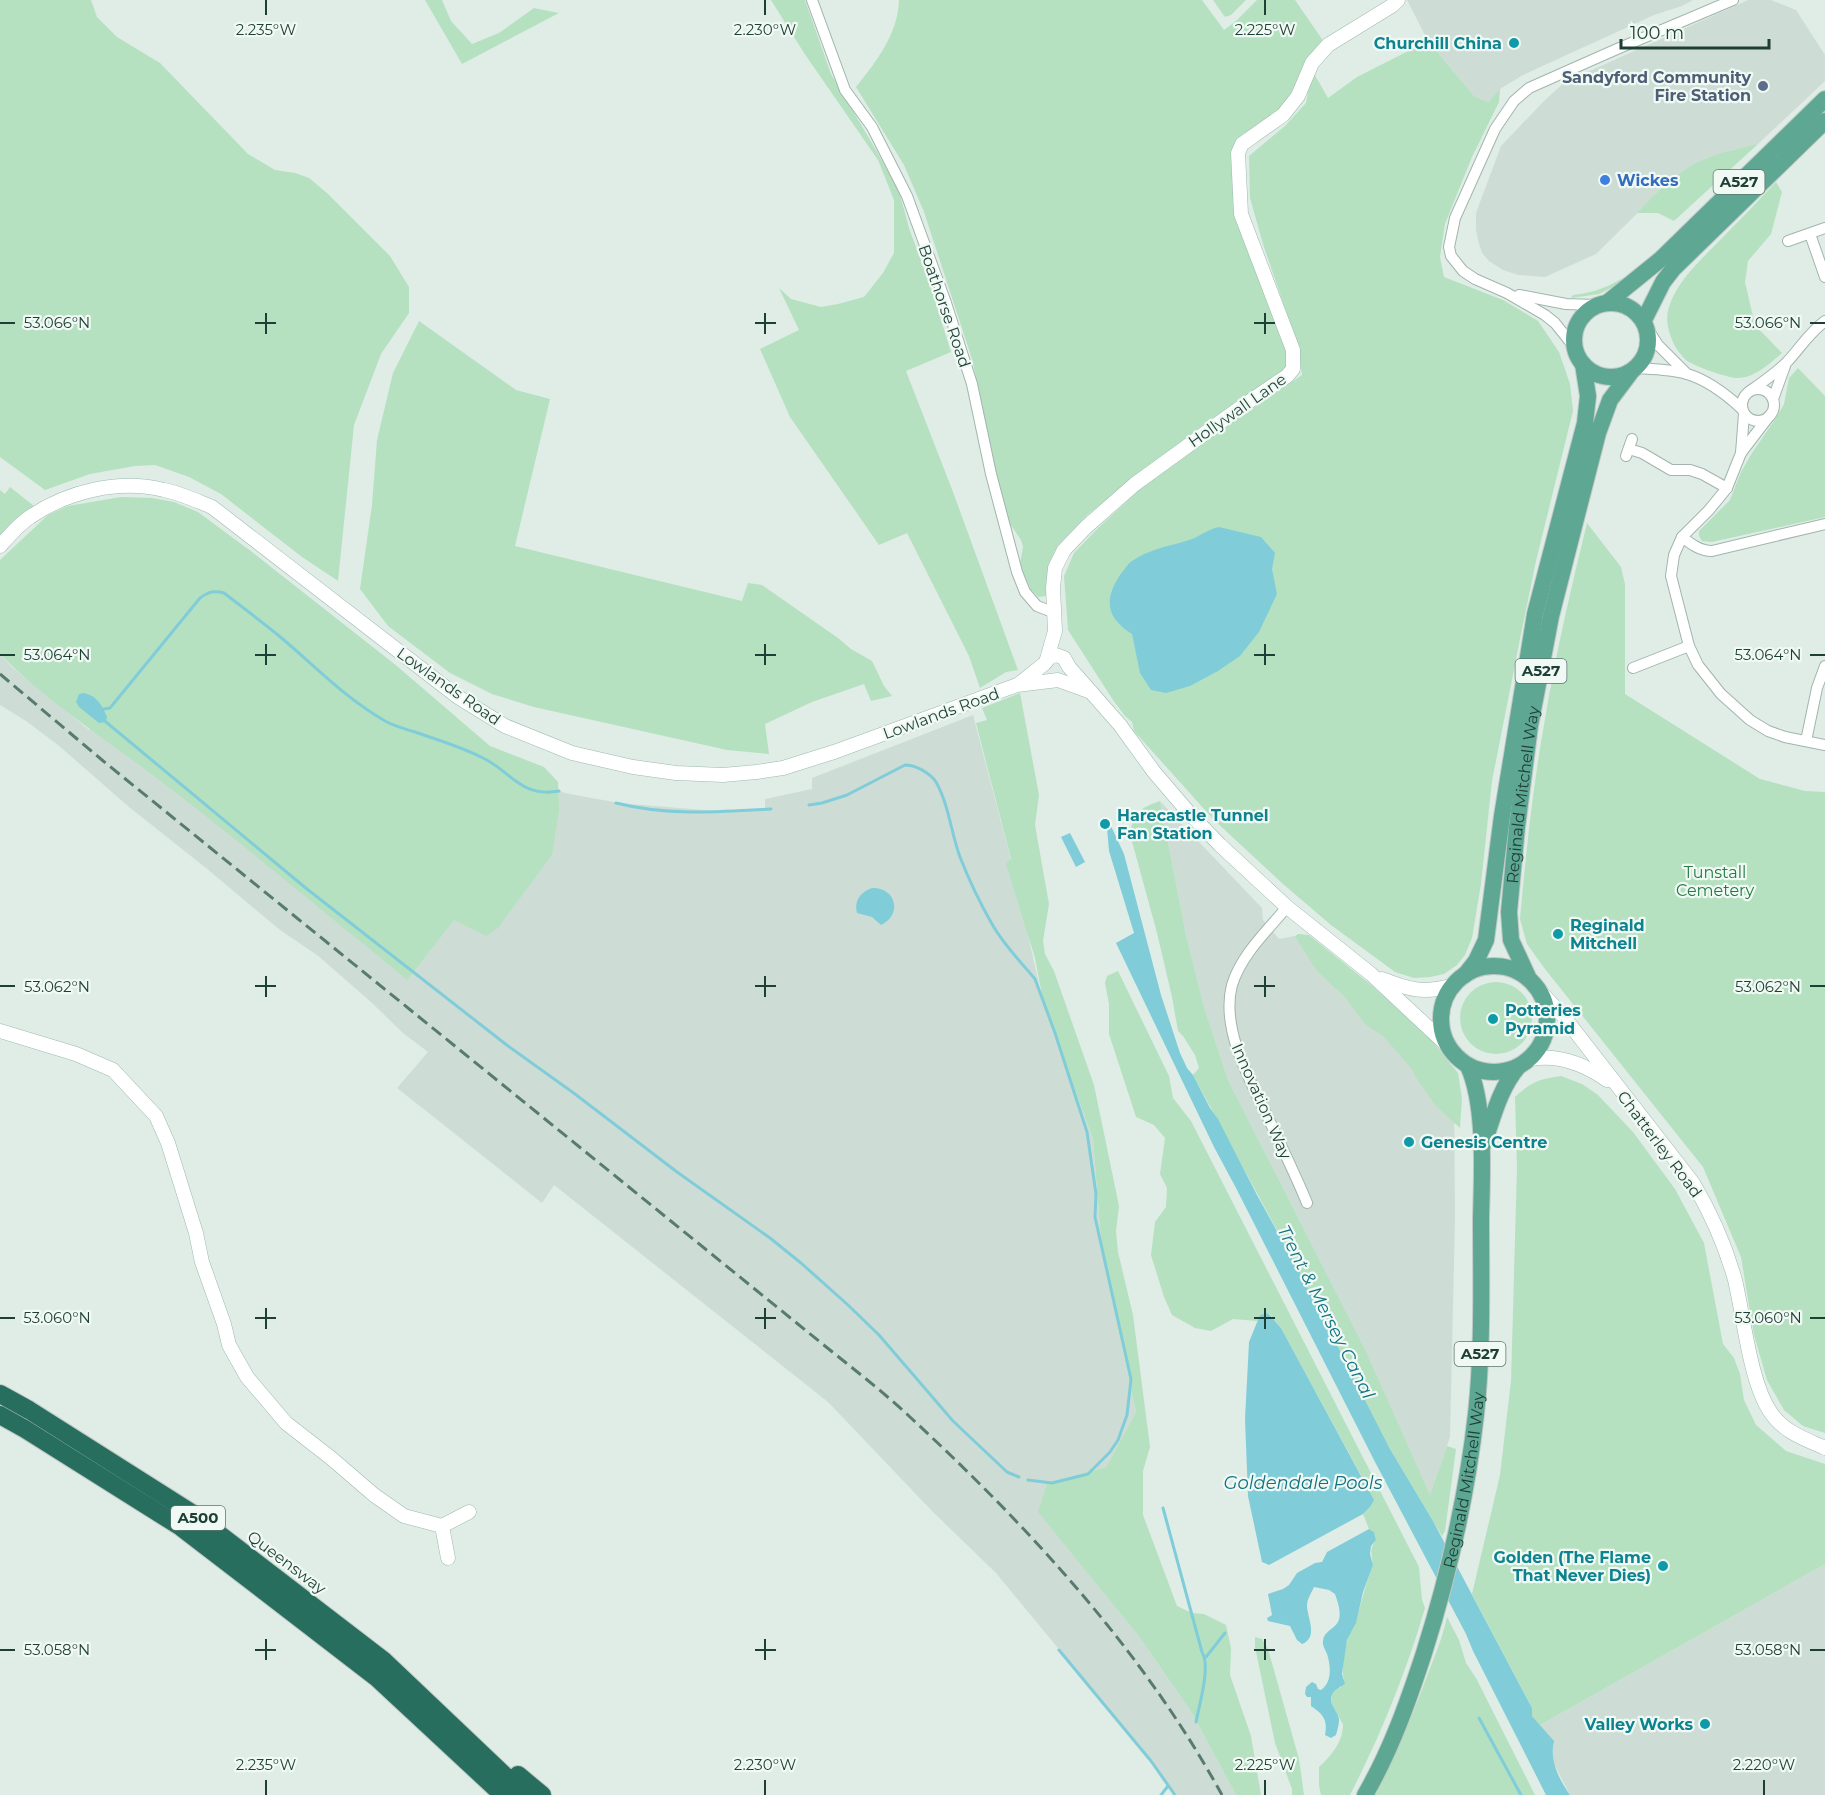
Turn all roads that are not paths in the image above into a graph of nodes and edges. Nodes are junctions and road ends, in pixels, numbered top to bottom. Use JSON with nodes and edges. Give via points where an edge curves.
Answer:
{"nodes":[{"id":1,"x":812,"y":0,"type":"edge"},
{"id":2,"x":1398,"y":0,"type":"edge"},
{"id":3,"x":1733,"y":0,"type":"edge"},
{"id":4,"x":1825,"y":99,"type":"edge"},
{"id":5,"x":1825,"y":121,"type":"edge"},
{"id":6,"x":1825,"y":228,"type":"edge"},
{"id":7,"x":1810,"y":234,"type":"junction"},
{"id":8,"x":1788,"y":242,"type":"dead end"},
{"id":9,"x":1825,"y":277,"type":"edge"},
{"id":10,"x":1507,"y":293,"type":"junction"},
{"id":11,"x":1602,"y":304,"type":"junction"},
{"id":12,"x":1825,"y":321,"type":"edge"},
{"id":13,"x":1645,"y":324,"type":"junction"},
{"id":14,"x":1575,"y":348,"type":"junction"},
{"id":15,"x":1788,"y":361,"type":"junction"},
{"id":16,"x":1583,"y":364,"type":"junction"},
{"id":17,"x":1633,"y":370,"type":"junction"},
{"id":18,"x":1687,"y":374,"type":"junction"},
{"id":19,"x":1711,"y":385,"type":"junction"},
{"id":20,"x":1748,"y":392,"type":"junction"},
{"id":21,"x":1773,"y":399,"type":"junction"},
{"id":22,"x":1743,"y":411,"type":"junction"},
{"id":23,"x":1770,"y":416,"type":"junction"},
{"id":24,"x":1629,"y":448,"type":"dead end"},
{"id":25,"x":1741,"y":453,"type":"junction"},
{"id":26,"x":1727,"y":488,"type":"junction"},
{"id":27,"x":1825,"y":524,"type":"edge"},
{"id":28,"x":1682,"y":537,"type":"junction"},
{"id":29,"x":0,"y":546,"type":"edge"},
{"id":30,"x":1055,"y":613,"type":"junction"},
{"id":31,"x":1055,"y":631,"type":"junction"},
{"id":32,"x":1689,"y":646,"type":"junction"},
{"id":33,"x":1045,"y":661,"type":"junction"},
{"id":34,"x":1638,"y":662,"type":"dead end"},
{"id":35,"x":1068,"y":663,"type":"junction"},
{"id":36,"x":1825,"y":666,"type":"edge"},
{"id":37,"x":1056,"y":680,"type":"junction"},
{"id":38,"x":1017,"y":685,"type":"junction"},
{"id":39,"x":1091,"y":692,"type":"junction"},
{"id":40,"x":1806,"y":741,"type":"junction"},
{"id":41,"x":1825,"y":745,"type":"edge"},
{"id":42,"x":1287,"y":907,"type":"junction"},
{"id":43,"x":1371,"y":974,"type":"junction"},
{"id":44,"x":1460,"y":980,"type":"junction"},
{"id":45,"x":1533,"y":984,"type":"junction"},
{"id":46,"x":0,"y":1030,"type":"edge"},
{"id":47,"x":1449,"y":1047,"type":"junction"},
{"id":48,"x":1524,"y":1063,"type":"junction"},
{"id":49,"x":1468,"y":1066,"type":"junction"},
{"id":50,"x":1616,"y":1086,"type":"junction"},
{"id":51,"x":1482,"y":1150,"type":"junction"},
{"id":52,"x":1307,"y":1203,"type":"dead end"},
{"id":53,"x":0,"y":1395,"type":"edge"},
{"id":54,"x":0,"y":1415,"type":"edge"},
{"id":55,"x":1825,"y":1448,"type":"edge"},
{"id":56,"x":469,"y":1512,"type":"dead end"},
{"id":57,"x":442,"y":1526,"type":"junction"},
{"id":58,"x":448,"y":1558,"type":"dead end"},
{"id":59,"x":384,"y":1661,"type":"junction"},
{"id":60,"x":462,"y":1755,"type":"junction"},
{"id":61,"x":497,"y":1795,"type":"edge"},
{"id":62,"x":503,"y":1795,"type":"edge"},
{"id":63,"x":525,"y":1795,"type":"edge"},
{"id":64,"x":542,"y":1795,"type":"edge"},
{"id":65,"x":1365,"y":1795,"type":"edge"}],
"edges":[{"from":1,"to":30,"type":"street","name":"Boathorse Road","via":[[845,90],[872,127],[907,196],[946,303],[972,384],[1017,572],[1025,592],[1037,606]]},
{"from":2,"to":30,"type":"street","name":"Hollywall Lane","via":[[1328,45],[1312,63],[1298,96],[1283,115],[1242,144],[1238,153],[1241,214],[1293,350],[1293,369],[1135,484],[1086,527],[1064,550],[1055,568]]},
{"from":3,"to":10,"type":"street","via":[[1542,82],[1514,101],[1495,129],[1455,218],[1449,247],[1463,272]]},
{"from":4,"to":11,"type":"main road","number":"A527","via":[[1661,259]]},
{"from":5,"to":13,"type":"main road","number":"A527","via":[[1673,269],[1663,282]]},
{"from":6,"to":7,"type":"street"},
{"from":7,"to":8,"type":"street"},
{"from":7,"to":9,"type":"street"},
{"from":10,"to":11,"type":"street"},
{"from":10,"to":14,"type":"street","via":[[1555,323]]},
{"from":11,"to":13,"type":"main road","via":[[1629,306]]},
{"from":11,"to":14,"type":"main road","via":[[1578,322]]},
{"from":12,"to":15,"type":"street","via":[[1806,337]]},
{"from":13,"to":17,"type":"main road","via":[[1648,348]]},
{"from":13,"to":18,"type":"street","via":[[1658,345]]},
{"from":14,"to":16,"type":"main road"},
{"from":15,"to":20,"type":"street"},
{"from":15,"to":21,"type":"street"},
{"from":16,"to":17,"type":"main road","via":[[1608,377]]},
{"from":16,"to":44,"type":"main road","name":"Reginald Mitchell Way","number":"A527","via":[[1588,396],[1585,423],[1535,614],[1502,816],[1489,927],[1482,951]]},
{"from":17,"to":18,"type":"street"},
{"from":17,"to":45,"type":"main road","name":"Reginald Mitchell Way","number":"A527","via":[[1610,400],[1598,433],[1551,616],[1530,726],[1509,929],[1516,953]]},
{"from":18,"to":19,"type":"street"},
{"from":19,"to":20,"type":"street"},
{"from":19,"to":22,"type":"street"},
{"from":20,"to":21,"type":"street","via":[[1761,388]]},
{"from":20,"to":22,"type":"street","via":[[1742,402]]},
{"from":21,"to":23,"type":"street"},
{"from":22,"to":23,"type":"street","via":[[1759,421]]},
{"from":22,"to":25,"type":"street"},
{"from":23,"to":25,"type":"street"},
{"from":24,"to":26,"type":"street","via":[[1671,470],[1690,470]]},
{"from":25,"to":26,"type":"street"},
{"from":26,"to":28,"type":"street"},
{"from":27,"to":28,"type":"street","via":[[1712,551],[1704,551]]},
{"from":28,"to":32,"type":"street","via":[[1671,576]]},
{"from":29,"to":38,"type":"street","name":"Lowlands Road","via":[[28,518],[91,490],[115,486],[164,489],[212,507],[458,697],[505,726],[572,753],[676,773],[723,775],[783,768]]},
{"from":30,"to":31,"type":"street","name":"Hollywall Lane"},
{"from":31,"to":33,"type":"street","name":"Hollywall Lane"},
{"from":31,"to":35,"type":"street","name":"Hollywall Lane"},
{"from":32,"to":34,"type":"street"},
{"from":32,"to":40,"type":"street","via":[[1708,680],[1735,708],[1768,731]]},
{"from":33,"to":35,"type":"street","via":[[1056,655]]},
{"from":33,"to":37,"type":"street","via":[[1046,676]]},
{"from":33,"to":38,"type":"street","name":"Lowlands Road"},
{"from":35,"to":37,"type":"street","via":[[1067,675]]},
{"from":35,"to":39,"type":"street"},
{"from":36,"to":40,"type":"street","via":[[1816,688]]},
{"from":37,"to":38,"type":"street","name":"Lowlands Road"},
{"from":37,"to":39,"type":"street"},
{"from":39,"to":42,"type":"street","via":[[1193,818]]},
{"from":40,"to":41,"type":"street"},
{"from":42,"to":43,"type":"street"},
{"from":42,"to":52,"type":"street","name":"Innovation Way","via":[[1240,966],[1232,985],[1230,1008],[1233,1033],[1249,1077]]},
{"from":43,"to":44,"type":"street","via":[[1417,991],[1430,991]]},
{"from":43,"to":47,"type":"street"},
{"from":44,"to":45,"type":"main road","via":[[1476,969],[1493,966],[1518,972]]},
{"from":44,"to":47,"type":"main road","number":"A527","via":[[1442,1011],[1442,1030]]},
{"from":45,"to":48,"type":"main road","number":"A527","via":[[1546,1005],[1548,1023],[1543,1041]]},
{"from":45,"to":50,"type":"street","name":"Chatterley Road","via":[[1564,1017]]},
{"from":46,"to":57,"type":"street","via":[[113,1070],[156,1116],[168,1143],[229,1346],[247,1377],[286,1423],[374,1495],[404,1516]]},
{"from":47,"to":49,"type":"main road","number":"A527"},
{"from":48,"to":49,"type":"main road","via":[[1503,1072]]},
{"from":48,"to":50,"type":"street","name":"Chatterley Road","via":[[1552,1057],[1569,1060]]},
{"from":48,"to":51,"type":"main road","name":"Reginald Mitchell Way","number":"A527","via":[[1503,1089]]},
{"from":49,"to":51,"type":"main road","name":"Reginald Mitchell Way","number":"A527","via":[[1477,1099]]},
{"from":50,"to":55,"type":"street","name":"Chatterley Road","via":[[1687,1173],[1710,1211],[1729,1260],[1755,1375],[1768,1408],[1784,1427]]},
{"from":51,"to":65,"type":"main road","name":"Reginald Mitchell Way","number":"A527","via":[[1479,1382],[1468,1473],[1437,1613],[1406,1705],[1380,1770]]},
{"from":53,"to":59,"type":"highway","name":"Queensway","number":"A500","via":[[190,1512]]},
{"from":54,"to":60,"type":"highway","number":"A500","via":[[181,1527],[376,1677]]},
{"from":56,"to":57,"type":"street"},
{"from":57,"to":58,"type":"street"},
{"from":59,"to":63,"type":"highway","name":"Queensway","number":"A500"},
{"from":59,"to":64,"type":"highway"},
{"from":60,"to":61,"type":"highway"},
{"from":60,"to":62,"type":"highway","number":"A500"}]}
